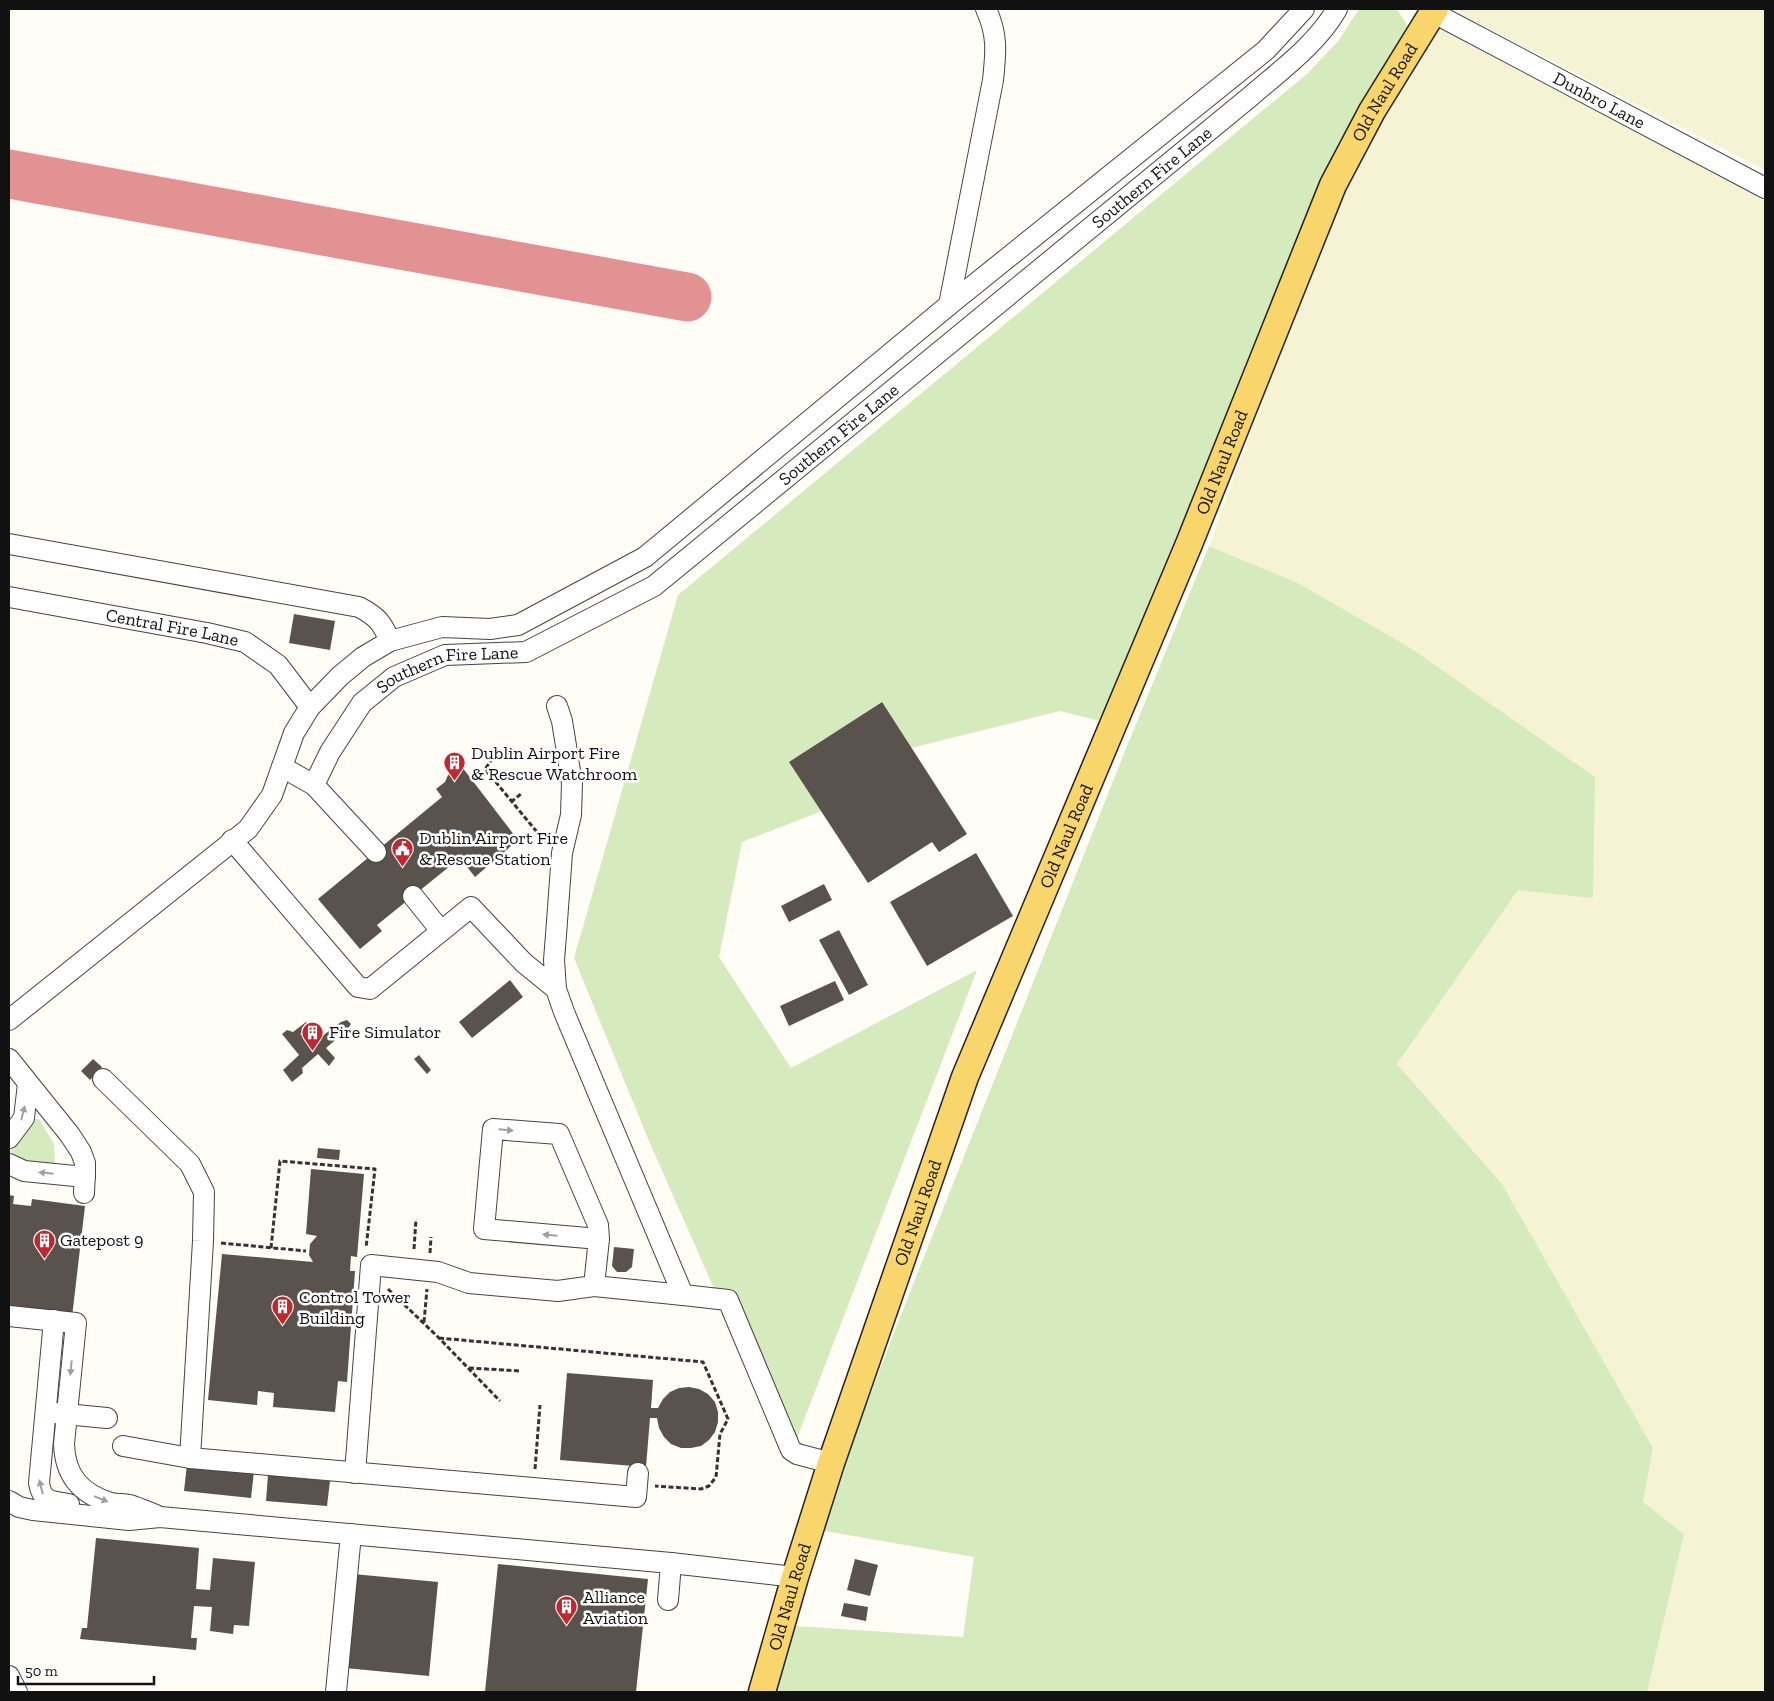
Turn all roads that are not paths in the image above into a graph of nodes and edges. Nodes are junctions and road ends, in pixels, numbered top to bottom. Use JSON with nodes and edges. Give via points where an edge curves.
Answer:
{"nodes":[{"id":1,"x":1304,"y":9,"type":"edge"},
{"id":2,"x":1337,"y":9,"type":"edge"},
{"id":3,"x":1434,"y":10,"type":"edge"},
{"id":4,"x":994,"y":13,"type":"edge"},
{"id":5,"x":1765,"y":188,"type":"edge"},
{"id":6,"x":949,"y":305,"type":"junction"},
{"id":7,"x":9,"y":544,"type":"edge"},
{"id":8,"x":9,"y":597,"type":"edge"},
{"id":9,"x":390,"y":642,"type":"junction"},
{"id":10,"x":557,"y":706,"type":"dead end"},
{"id":11,"x":310,"y":707,"type":"junction"},
{"id":12,"x":282,"y":767,"type":"junction"},
{"id":13,"x":314,"y":785,"type":"junction"},
{"id":14,"x":232,"y":840,"type":"junction"},
{"id":15,"x":376,"y":852,"type":"dead end"},
{"id":16,"x":413,"y":896,"type":"dead end"},
{"id":17,"x":441,"y":931,"type":"junction"},
{"id":18,"x":556,"y":989,"type":"junction"},
{"id":19,"x":9,"y":1020,"type":"edge"},
{"id":20,"x":9,"y":1059,"type":"edge"},
{"id":21,"x":103,"y":1079,"type":"dead end"},
{"id":22,"x":28,"y":1084,"type":"junction"},
{"id":23,"x":9,"y":1138,"type":"edge"},
{"id":24,"x":9,"y":1164,"type":"edge"},
{"id":25,"x":599,"y":1239,"type":"junction"},
{"id":26,"x":594,"y":1286,"type":"junction"},
{"id":27,"x":683,"y":1296,"type":"junction"},
{"id":28,"x":9,"y":1316,"type":"edge"},
{"id":29,"x":54,"y":1320,"type":"junction"},
{"id":30,"x":45,"y":1412,"type":"junction"},
{"id":31,"x":67,"y":1414,"type":"junction"},
{"id":32,"x":108,"y":1418,"type":"dead end"},
{"id":33,"x":123,"y":1446,"type":"dead end"},
{"id":34,"x":190,"y":1458,"type":"junction"},
{"id":35,"x":831,"y":1463,"type":"junction"},
{"id":36,"x":355,"y":1473,"type":"junction"},
{"id":37,"x":638,"y":1479,"type":"road end"},
{"id":38,"x":9,"y":1501,"type":"edge"},
{"id":39,"x":95,"y":1516,"type":"junction"},
{"id":40,"x":160,"y":1517,"type":"junction"},
{"id":41,"x":352,"y":1534,"type":"junction"},
{"id":42,"x":671,"y":1563,"type":"junction"},
{"id":43,"x":795,"y":1577,"type":"junction"},
{"id":44,"x":668,"y":1600,"type":"dead end"},
{"id":45,"x":9,"y":1676,"type":"edge"},
{"id":46,"x":17,"y":1692,"type":"edge"},
{"id":47,"x":336,"y":1692,"type":"edge"},
{"id":48,"x":762,"y":1692,"type":"edge"}],
"edges":[{"from":1,"to":6,"type":"street","via":[[1266,50]]},
{"from":2,"to":13,"type":"street","name":"Southern Fire Lane","via":[[1305,50],[1251,96],[654,586],[526,652],[445,655],[394,677],[362,703],[330,752]]},
{"from":3,"to":5,"type":"street","name":"Dunbro Lane"},
{"from":3,"to":35,"type":"main road","name":"Old Naul Road","via":[[1372,111],[1333,185],[1181,562],[965,1077]]},
{"from":4,"to":6,"type":"street","via":[[997,50],[993,80]]},
{"from":6,"to":9,"type":"street","via":[[646,557],[518,625],[490,629],[442,627]]},
{"from":7,"to":9,"type":"street","via":[[359,607],[381,622]]},
{"from":8,"to":11,"type":"street","name":"Central Fire Lane","via":[[245,642],[278,665]]},
{"from":9,"to":11,"type":"street","via":[[363,657]]},
{"from":10,"to":18,"type":"street","via":[[572,783],[570,815],[562,852],[554,960]]},
{"from":11,"to":12,"type":"street","via":[[294,733]]},
{"from":12,"to":13,"type":"street"},
{"from":12,"to":14,"type":"street","via":[[272,795],[248,829]]},
{"from":13,"to":15,"type":"street"},
{"from":14,"to":17,"type":"street","via":[[358,988],[370,990]]},
{"from":14,"to":19,"type":"street"},
{"from":16,"to":17,"type":"street"},
{"from":17,"to":18,"type":"street","via":[[471,906],[524,963]]},
{"from":18,"to":27,"type":"street"},
{"from":20,"to":22,"type":"street"},
{"from":21,"to":34,"type":"street","via":[[190,1164],[204,1192]]},
{"from":23,"to":22,"type":"street","one_way":true,"via":[[24,1118]]},
{"from":22,"to":24,"type":"street","one_way":true,"via":[[81,1152],[85,1163],[84,1185],[24,1171]]},
{"from":25,"to":25,"type":"street","one_way":true,"via":[[484,1229],[493,1129],[559,1134],[598,1225]]},
{"from":25,"to":26,"type":"street"},
{"from":26,"to":27,"type":"street"},
{"from":26,"to":36,"type":"street","via":[[558,1291],[469,1283],[438,1272],[371,1265]]},
{"from":27,"to":35,"type":"street","via":[[728,1300],[791,1450]]},
{"from":28,"to":29,"type":"street"},
{"from":29,"to":30,"type":"street"},
{"from":29,"to":31,"type":"street","one_way":true,"via":[[76,1323]]},
{"from":30,"to":31,"type":"street"},
{"from":39,"to":30,"type":"street","one_way":true,"via":[[76,1505],[51,1501],[40,1492],[38,1482]]},
{"from":31,"to":32,"type":"street"},
{"from":31,"to":40,"type":"street","one_way":true,"via":[[65,1459],[76,1481],[98,1498]]},
{"from":33,"to":34,"type":"street"},
{"from":34,"to":36,"type":"street"},
{"from":35,"to":43,"type":"main road","name":"Old Naul Road"},
{"from":36,"to":37,"type":"street","via":[[636,1497]]},
{"from":38,"to":39,"type":"street","via":[[33,1510]]},
{"from":39,"to":40,"type":"street","via":[[129,1520]]},
{"from":40,"to":41,"type":"street"},
{"from":41,"to":42,"type":"street"},
{"from":41,"to":47,"type":"street"},
{"from":42,"to":43,"type":"street"},
{"from":42,"to":44,"type":"street"},
{"from":43,"to":48,"type":"main road","name":"Old Naul Road"},
{"from":45,"to":46,"type":"street"}]}
